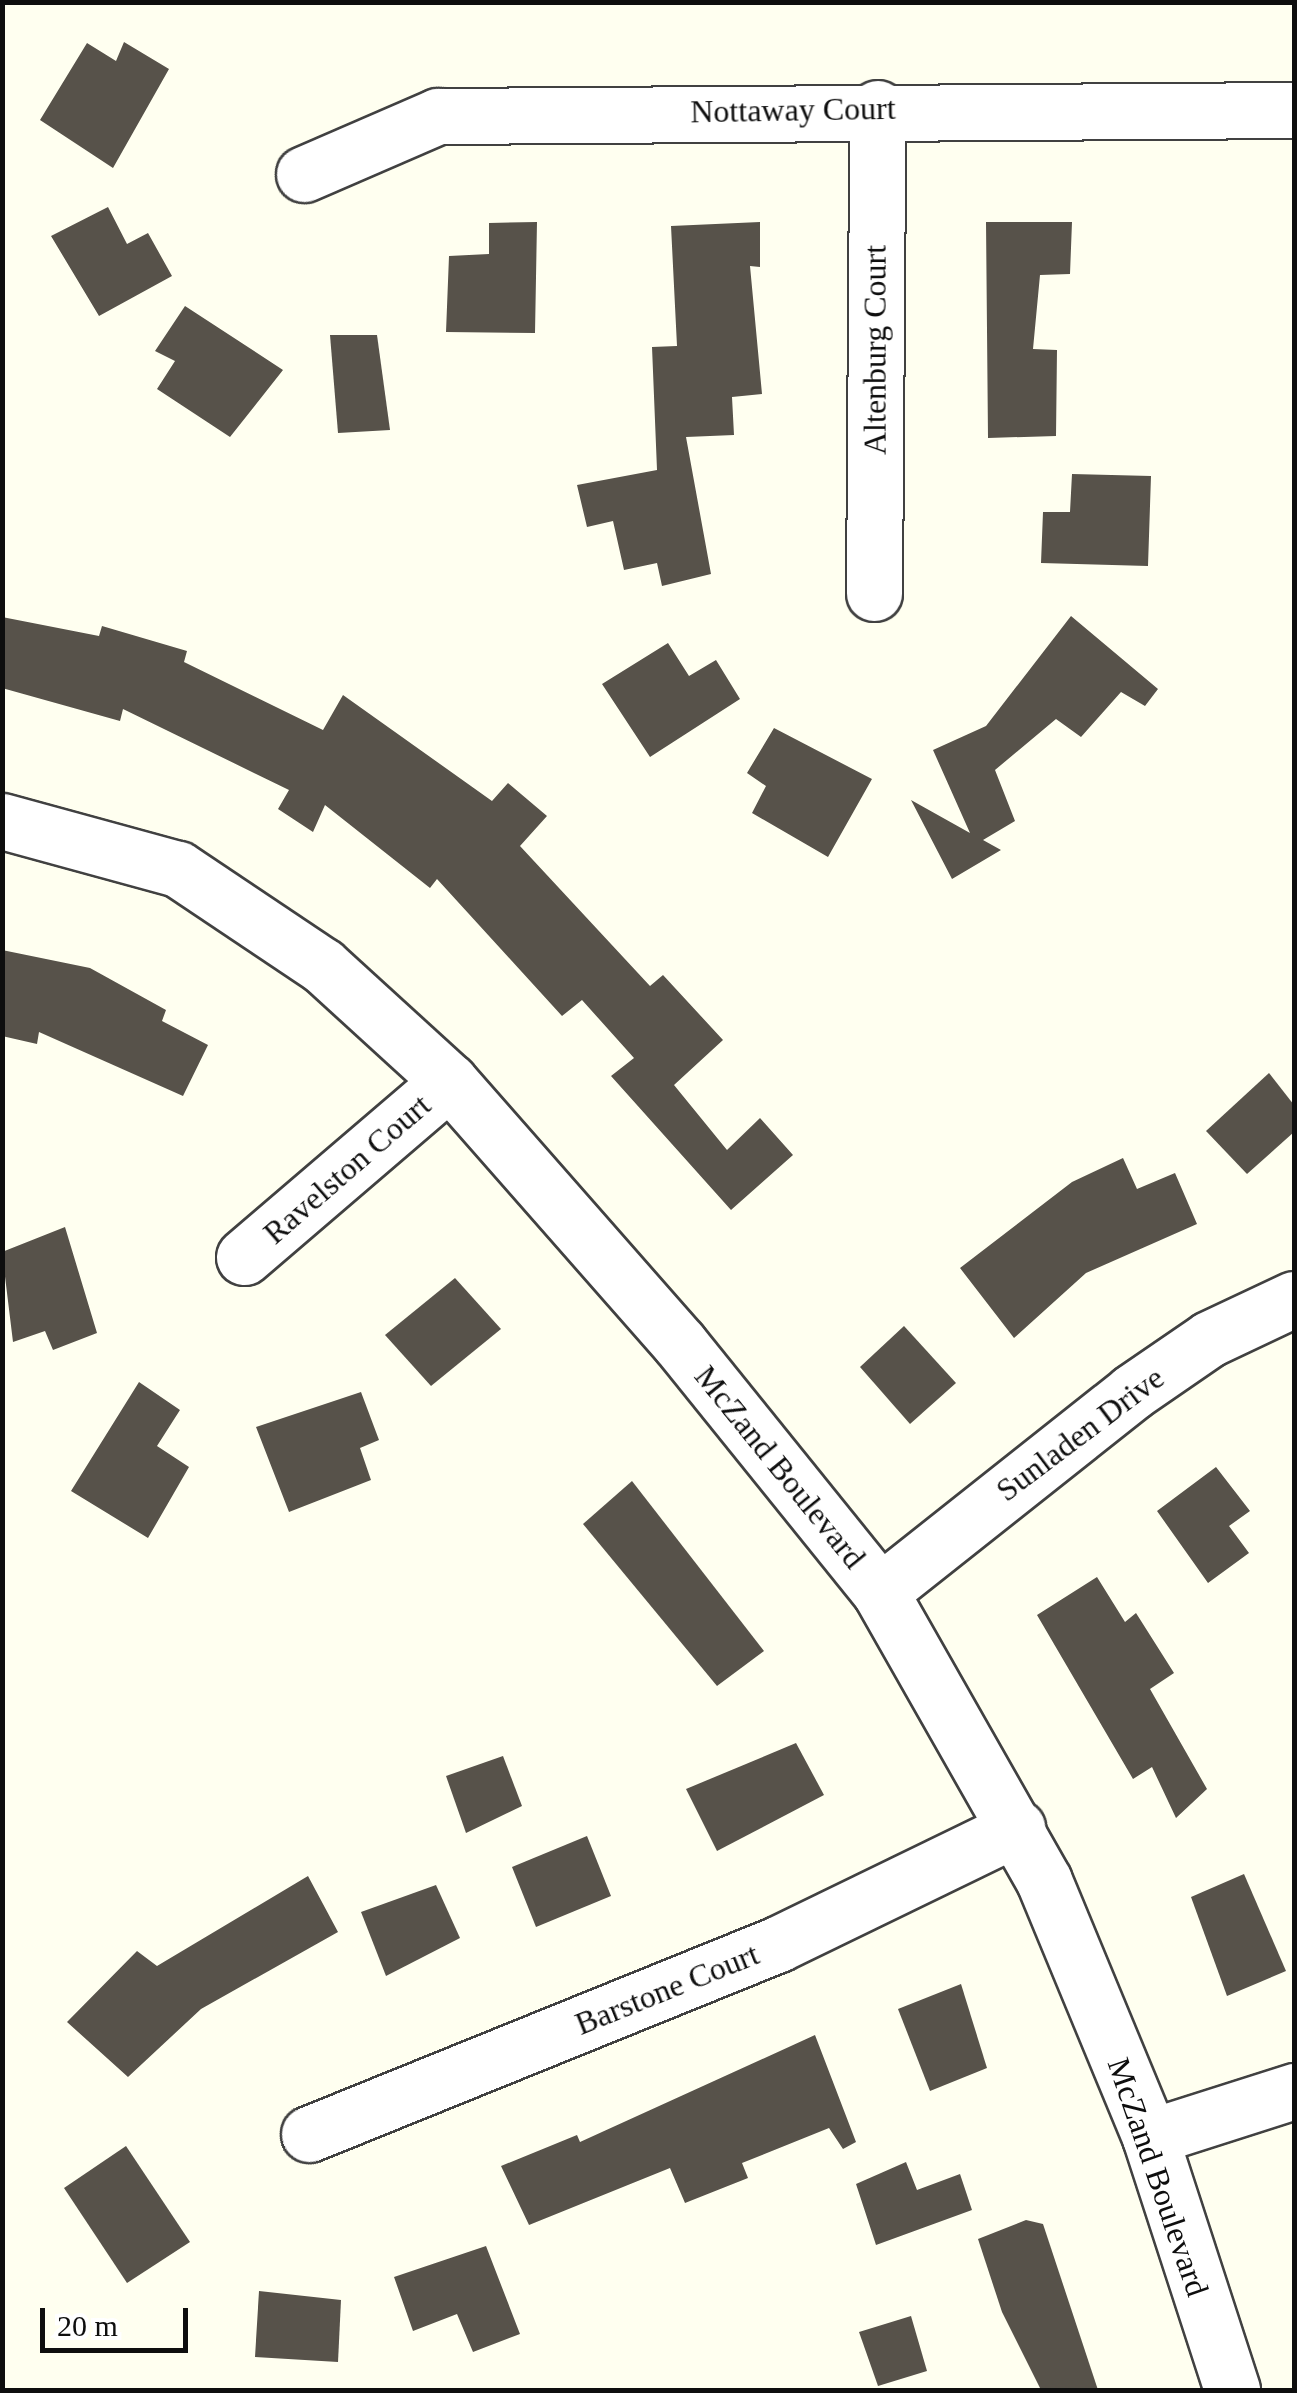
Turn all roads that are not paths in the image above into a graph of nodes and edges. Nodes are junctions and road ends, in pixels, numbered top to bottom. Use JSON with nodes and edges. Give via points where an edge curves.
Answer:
{"nodes":[{"id":1,"x":877,"y":108,"type":"junction"},
{"id":2,"x":1294,"y":110,"type":"edge"},
{"id":3,"x":304,"y":174,"type":"dead end"},
{"id":4,"x":874,"y":592,"type":"dead end"},
{"id":5,"x":2,"y":820,"type":"edge"},
{"id":6,"x":449,"y":1081,"type":"junction"},
{"id":7,"x":244,"y":1257,"type":"dead end"},
{"id":8,"x":1294,"y":1299,"type":"edge"},
{"id":9,"x":880,"y":1592,"type":"junction"},
{"id":10,"x":1017,"y":1828,"type":"junction"},
{"id":11,"x":1294,"y":2090,"type":"edge"},
{"id":12,"x":309,"y":2134,"type":"dead end"},
{"id":13,"x":1150,"y":2137,"type":"junction"},
{"id":14,"x":1232,"y":2390,"type":"edge"}],
"edges":[{"from":1,"to":2,"type":"street","name":"Nottaway Court"},
{"from":1,"to":3,"type":"street","name":"Nottaway Court","via":[[438,116]]},
{"from":1,"to":4,"type":"street","name":"Altenburg Court"},
{"from":5,"to":6,"type":"street","name":"McZand Boulevard","via":[[178,869],[323,966]]},
{"from":6,"to":7,"type":"street","name":"Ravelston Court"},
{"from":6,"to":9,"type":"street","name":"McZand Boulevard"},
{"from":8,"to":9,"type":"street","name":"Sunladen Drive","via":[[1209,1339],[1132,1392]]},
{"from":9,"to":10,"type":"street","name":"McZand Boulevard"},
{"from":10,"to":12,"type":"street","name":"Barstone Court","via":[[778,1944]]},
{"from":10,"to":13,"type":"street","name":"McZand Boulevard"},
{"from":11,"to":13,"type":"street"},
{"from":13,"to":14,"type":"street","name":"McZand Boulevard"}]}
